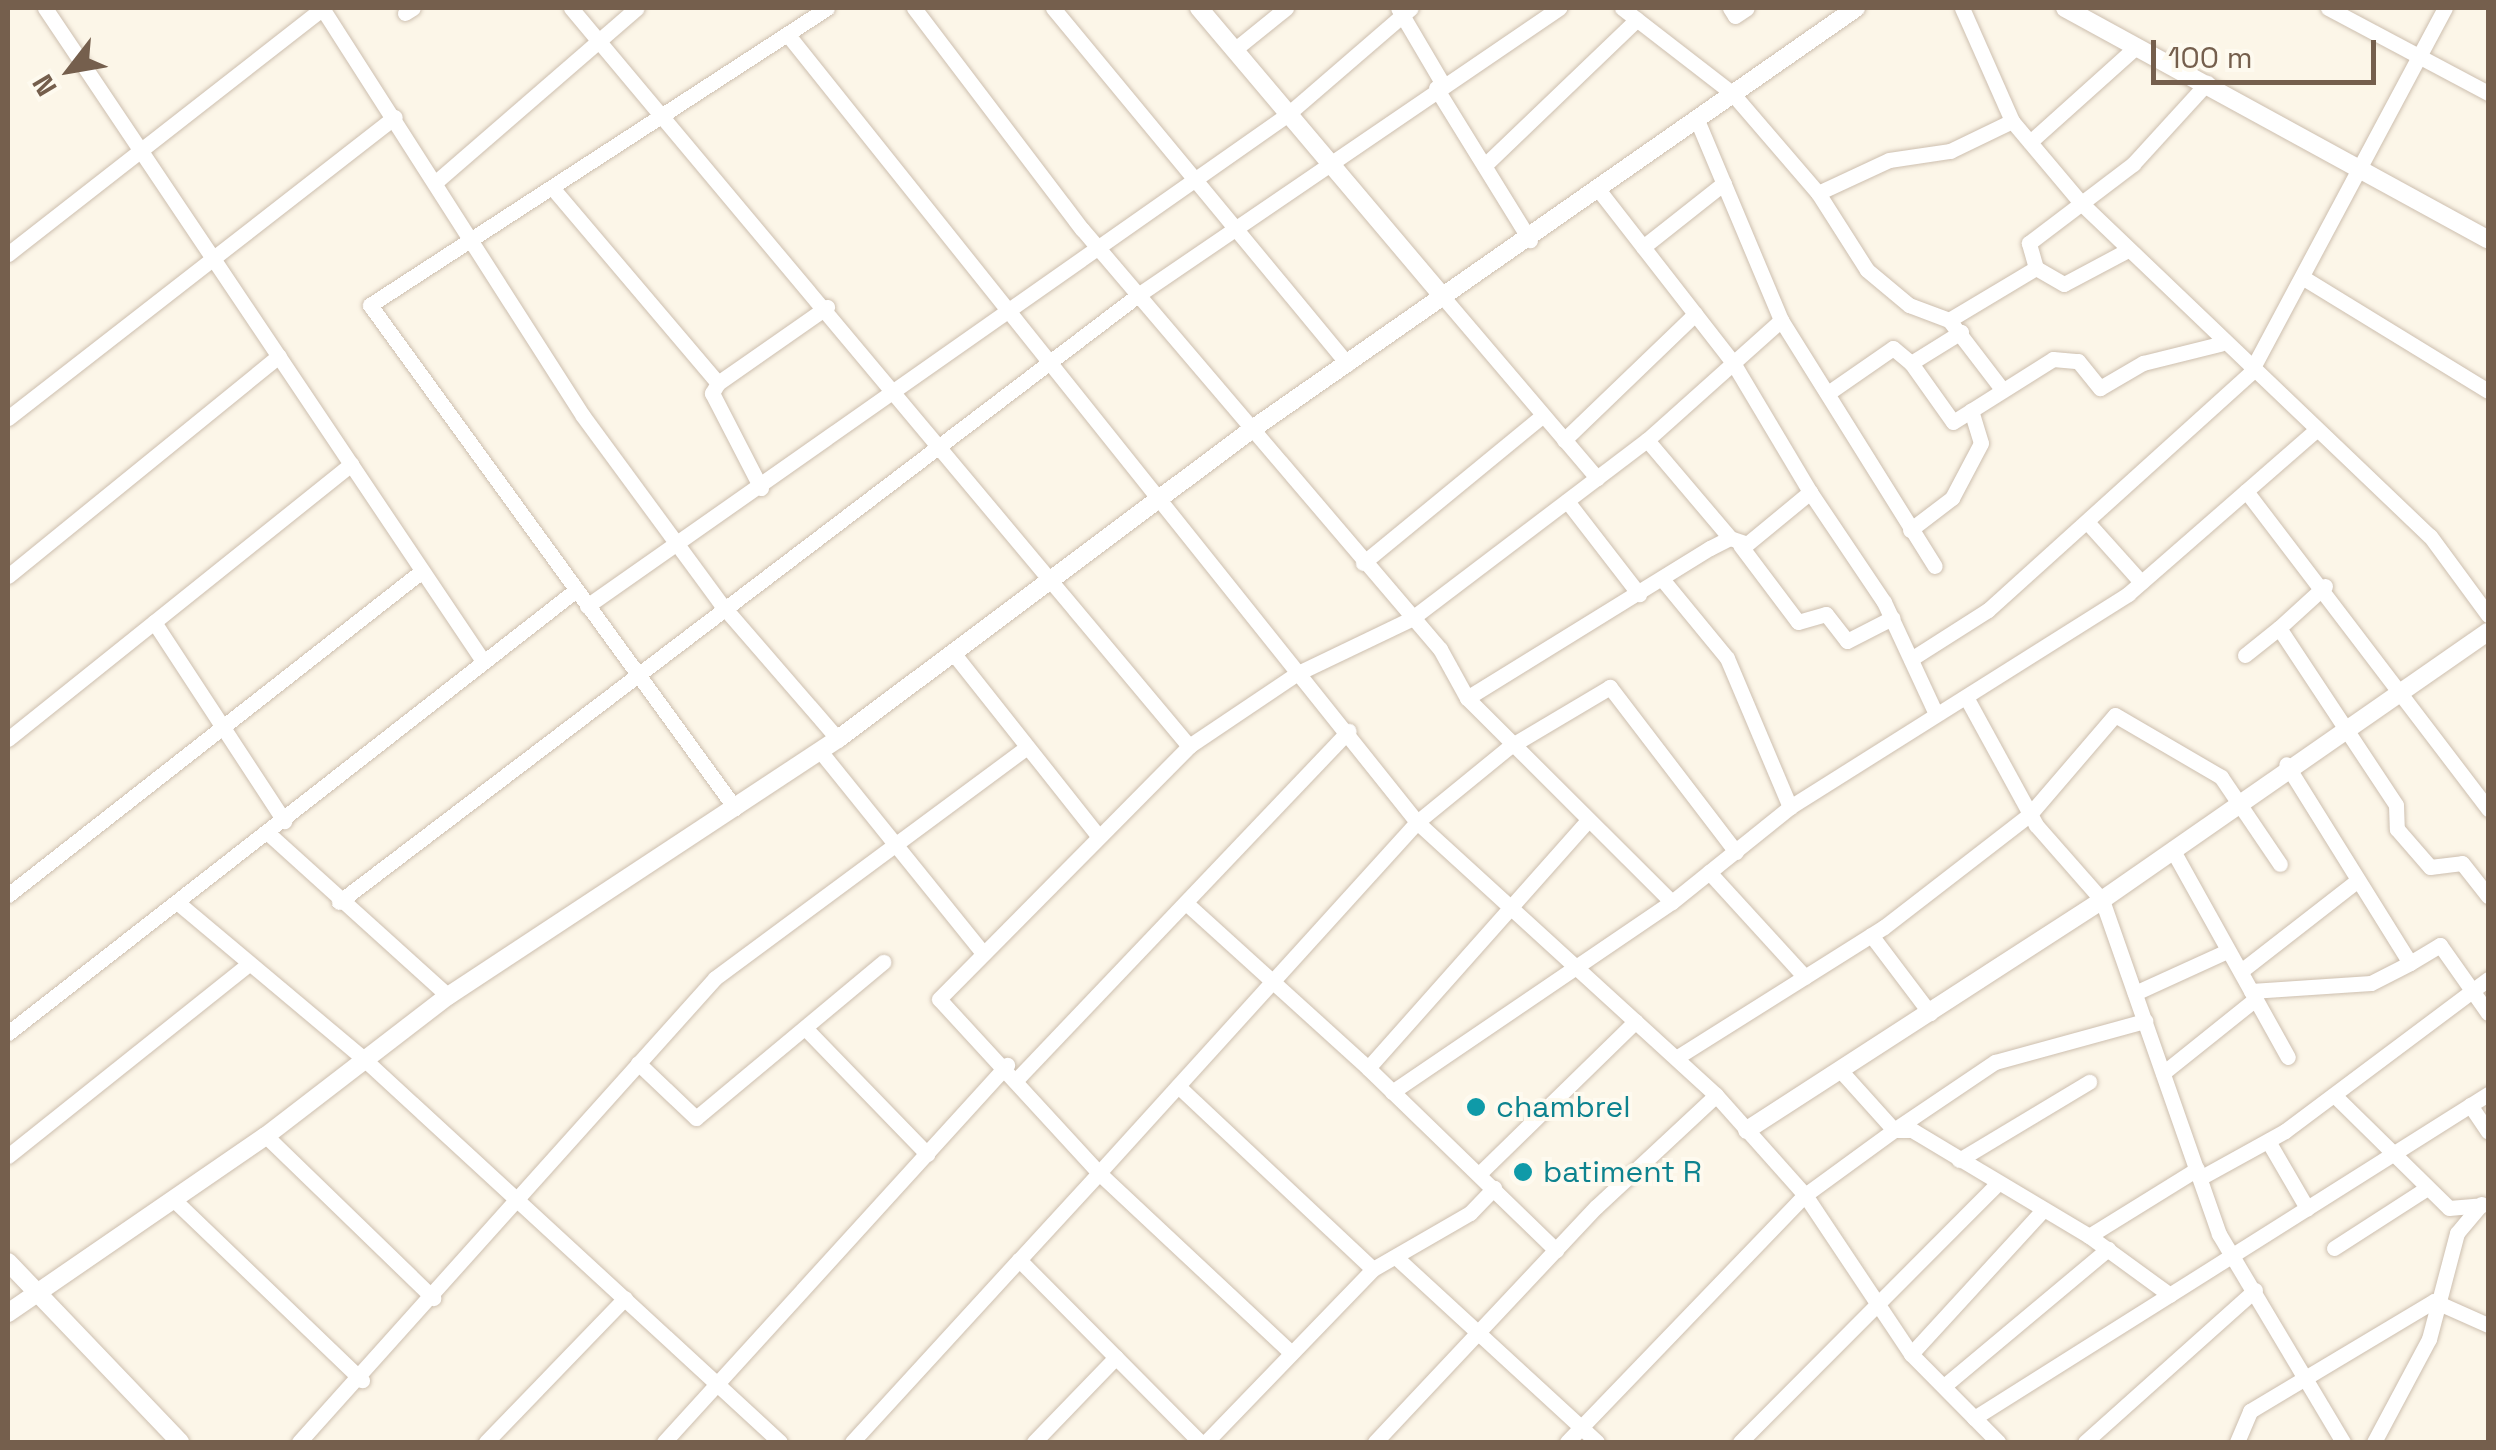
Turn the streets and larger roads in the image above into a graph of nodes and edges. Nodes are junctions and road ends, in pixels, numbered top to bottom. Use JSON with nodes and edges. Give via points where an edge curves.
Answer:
{"nodes":[{"id":1,"x":45,"y":8,"type":"edge"},
{"id":2,"x":323,"y":8,"type":"edge"},
{"id":3,"x":571,"y":8,"type":"edge"},
{"id":4,"x":637,"y":8,"type":"edge"},
{"id":5,"x":827,"y":8,"type":"edge"},
{"id":6,"x":914,"y":8,"type":"edge"},
{"id":7,"x":1053,"y":8,"type":"edge"},
{"id":8,"x":1199,"y":8,"type":"edge"},
{"id":9,"x":1286,"y":8,"type":"edge"},
{"id":10,"x":1559,"y":8,"type":"edge"},
{"id":11,"x":1622,"y":8,"type":"edge"},
{"id":12,"x":1730,"y":8,"type":"edge"},
{"id":13,"x":1747,"y":8,"type":"edge"},
{"id":14,"x":1856,"y":8,"type":"edge"},
{"id":15,"x":1962,"y":8,"type":"edge"},
{"id":16,"x":2065,"y":8,"type":"edge"},
{"id":17,"x":2328,"y":8,"type":"edge"},
{"id":18,"x":2446,"y":8,"type":"edge"},
{"id":19,"x":1404,"y":10,"type":"edge"},
{"id":20,"x":1637,"y":19,"type":"junction"},
{"id":21,"x":788,"y":35,"type":"junction"},
{"id":22,"x":598,"y":41,"type":"junction"},
{"id":23,"x":2136,"y":48,"type":"junction"},
{"id":24,"x":1234,"y":50,"type":"junction"},
{"id":25,"x":2420,"y":55,"type":"junction"},
{"id":26,"x":2207,"y":83,"type":"junction"},
{"id":27,"x":1438,"y":85,"type":"junction"},
{"id":28,"x":1732,"y":93,"type":"junction"},
{"id":29,"x":2488,"y":94,"type":"edge"},
{"id":30,"x":1288,"y":114,"type":"junction"},
{"id":31,"x":395,"y":117,"type":"junction"},
{"id":32,"x":662,"y":120,"type":"junction"},
{"id":33,"x":1697,"y":120,"type":"junction"},
{"id":34,"x":2012,"y":121,"type":"junction"},
{"id":35,"x":2030,"y":142,"type":"junction"},
{"id":36,"x":139,"y":144,"type":"junction"},
{"id":37,"x":1328,"y":160,"type":"junction"},
{"id":38,"x":1486,"y":164,"type":"junction"},
{"id":39,"x":2361,"y":166,"type":"junction"},
{"id":40,"x":438,"y":181,"type":"junction"},
{"id":41,"x":1190,"y":183,"type":"junction"},
{"id":42,"x":1724,"y":183,"type":"junction"},
{"id":43,"x":555,"y":191,"type":"junction"},
{"id":44,"x":1601,"y":193,"type":"junction"},
{"id":45,"x":1818,"y":194,"type":"junction"},
{"id":46,"x":2081,"y":203,"type":"junction"},
{"id":47,"x":1234,"y":228,"type":"junction"},
{"id":48,"x":1530,"y":240,"type":"junction"},
{"id":49,"x":2488,"y":240,"type":"edge"},
{"id":50,"x":476,"y":244,"type":"junction"},
{"id":51,"x":1095,"y":245,"type":"junction"},
{"id":52,"x":1643,"y":247,"type":"junction"},
{"id":53,"x":2126,"y":251,"type":"junction"},
{"id":54,"x":8,"y":254,"type":"edge"},
{"id":55,"x":211,"y":254,"type":"junction"},
{"id":56,"x":2036,"y":268,"type":"junction"},
{"id":57,"x":2302,"y":277,"type":"junction"},
{"id":58,"x":1138,"y":295,"type":"junction"},
{"id":59,"x":1443,"y":297,"type":"junction"},
{"id":60,"x":827,"y":307,"type":"junction"},
{"id":61,"x":1004,"y":308,"type":"junction"},
{"id":62,"x":1695,"y":314,"type":"junction"},
{"id":63,"x":1781,"y":320,"type":"junction"},
{"id":64,"x":1955,"y":326,"type":"junction"},
{"id":65,"x":2220,"y":344,"type":"junction"},
{"id":66,"x":279,"y":356,"type":"junction"},
{"id":67,"x":1732,"y":361,"type":"junction"},
{"id":68,"x":1048,"y":363,"type":"junction"},
{"id":69,"x":1912,"y":363,"type":"junction"},
{"id":70,"x":1348,"y":364,"type":"junction"},
{"id":71,"x":2250,"y":373,"type":"junction"},
{"id":72,"x":718,"y":383,"type":"junction"},
{"id":73,"x":2002,"y":388,"type":"junction"},
{"id":74,"x":2488,"y":390,"type":"edge"},
{"id":75,"x":898,"y":392,"type":"junction"},
{"id":76,"x":1828,"y":393,"type":"junction"},
{"id":77,"x":1970,"y":411,"type":"junction"},
{"id":78,"x":1542,"y":416,"type":"junction"},
{"id":79,"x":8,"y":418,"type":"edge"},
{"id":80,"x":1251,"y":430,"type":"junction"},
{"id":81,"x":2316,"y":430,"type":"junction"},
{"id":82,"x":1564,"y":440,"type":"junction"},
{"id":83,"x":1647,"y":440,"type":"junction"},
{"id":84,"x":940,"y":444,"type":"junction"},
{"id":85,"x":351,"y":464,"type":"junction"},
{"id":86,"x":1596,"y":478,"type":"junction"},
{"id":87,"x":761,"y":488,"type":"junction"},
{"id":88,"x":2246,"y":490,"type":"junction"},
{"id":89,"x":1810,"y":492,"type":"junction"},
{"id":90,"x":1158,"y":501,"type":"junction"},
{"id":91,"x":1568,"y":501,"type":"junction"},
{"id":92,"x":2089,"y":524,"type":"junction"},
{"id":93,"x":1910,"y":530,"type":"junction"},
{"id":94,"x":1735,"y":542,"type":"junction"},
{"id":95,"x":678,"y":544,"type":"junction"},
{"id":96,"x":1363,"y":563,"type":"junction"},
{"id":97,"x":1935,"y":566,"type":"dead end"},
{"id":98,"x":422,"y":570,"type":"junction"},
{"id":99,"x":8,"y":576,"type":"edge"},
{"id":100,"x":1662,"y":579,"type":"junction"},
{"id":101,"x":1053,"y":581,"type":"junction"},
{"id":102,"x":2141,"y":582,"type":"junction"},
{"id":103,"x":2325,"y":586,"type":"junction"},
{"id":104,"x":576,"y":590,"type":"junction"},
{"id":105,"x":1640,"y":594,"type":"junction"},
{"id":106,"x":721,"y":604,"type":"junction"},
{"id":107,"x":587,"y":606,"type":"junction"},
{"id":108,"x":2488,"y":615,"type":"edge"},
{"id":109,"x":1892,"y":618,"type":"junction"},
{"id":110,"x":1410,"y":619,"type":"junction"},
{"id":111,"x":154,"y":622,"type":"junction"},
{"id":112,"x":2279,"y":628,"type":"junction"},
{"id":113,"x":2488,"y":632,"type":"edge"},
{"id":114,"x":954,"y":654,"type":"junction"},
{"id":115,"x":2244,"y":655,"type":"dead end"},
{"id":116,"x":1910,"y":658,"type":"junction"},
{"id":117,"x":483,"y":661,"type":"junction"},
{"id":118,"x":633,"y":670,"type":"junction"},
{"id":119,"x":1296,"y":674,"type":"junction"},
{"id":120,"x":2400,"y":689,"type":"junction"},
{"id":121,"x":1966,"y":697,"type":"junction"},
{"id":122,"x":1467,"y":698,"type":"junction"},
{"id":123,"x":1936,"y":714,"type":"junction"},
{"id":124,"x":225,"y":724,"type":"junction"},
{"id":125,"x":2345,"y":725,"type":"junction"},
{"id":126,"x":1349,"y":731,"type":"junction"},
{"id":127,"x":838,"y":738,"type":"junction"},
{"id":128,"x":8,"y":739,"type":"edge"},
{"id":129,"x":1189,"y":746,"type":"junction"},
{"id":130,"x":1510,"y":747,"type":"junction"},
{"id":131,"x":820,"y":751,"type":"junction"},
{"id":132,"x":1022,"y":751,"type":"junction"},
{"id":133,"x":2286,"y":764,"type":"junction"},
{"id":134,"x":2241,"y":801,"type":"junction"},
{"id":135,"x":1790,"y":807,"type":"junction"},
{"id":136,"x":736,"y":808,"type":"junction"},
{"id":137,"x":2488,"y":809,"type":"edge"},
{"id":138,"x":2030,"y":814,"type":"junction"},
{"id":139,"x":1588,"y":820,"type":"junction"},
{"id":140,"x":284,"y":822,"type":"junction"},
{"id":141,"x":1417,"y":822,"type":"junction"},
{"id":142,"x":269,"y":834,"type":"junction"},
{"id":143,"x":1099,"y":836,"type":"junction"},
{"id":144,"x":895,"y":846,"type":"junction"},
{"id":145,"x":2172,"y":849,"type":"junction"},
{"id":146,"x":1736,"y":852,"type":"junction"},
{"id":147,"x":2280,"y":864,"type":"dead end"},
{"id":148,"x":1709,"y":872,"type":"junction"},
{"id":149,"x":2358,"y":880,"type":"junction"},
{"id":150,"x":8,"y":895,"type":"edge"},
{"id":151,"x":2488,"y":896,"type":"edge"},
{"id":152,"x":2102,"y":900,"type":"junction"},
{"id":153,"x":177,"y":902,"type":"junction"},
{"id":154,"x":338,"y":902,"type":"junction"},
{"id":155,"x":1186,"y":902,"type":"junction"},
{"id":156,"x":1672,"y":902,"type":"junction"},
{"id":157,"x":1510,"y":905,"type":"junction"},
{"id":158,"x":1871,"y":935,"type":"junction"},
{"id":159,"x":2226,"y":952,"type":"junction"},
{"id":160,"x":983,"y":953,"type":"junction"},
{"id":161,"x":883,"y":962,"type":"dead end"},
{"id":162,"x":2410,"y":963,"type":"junction"},
{"id":163,"x":246,"y":966,"type":"junction"},
{"id":164,"x":1574,"y":966,"type":"junction"},
{"id":165,"x":2241,"y":971,"type":"junction"},
{"id":166,"x":1805,"y":977,"type":"junction"},
{"id":167,"x":2488,"y":979,"type":"edge"},
{"id":168,"x":1275,"y":983,"type":"junction"},
{"id":169,"x":2474,"y":992,"type":"junction"},
{"id":170,"x":2135,"y":994,"type":"junction"},
{"id":171,"x":448,"y":996,"type":"junction"},
{"id":172,"x":2252,"y":996,"type":"junction"},
{"id":173,"x":2488,"y":1012,"type":"edge"},
{"id":174,"x":1930,"y":1013,"type":"junction"},
{"id":175,"x":2144,"y":1020,"type":"junction"},
{"id":176,"x":1636,"y":1021,"type":"junction"},
{"id":177,"x":806,"y":1030,"type":"junction"},
{"id":178,"x":8,"y":1033,"type":"edge"},
{"id":179,"x":1679,"y":1056,"type":"junction"},
{"id":180,"x":2288,"y":1057,"type":"dead end"},
{"id":181,"x":365,"y":1060,"type":"junction"},
{"id":182,"x":638,"y":1063,"type":"junction"},
{"id":183,"x":1007,"y":1065,"type":"junction"},
{"id":184,"x":1368,"y":1068,"type":"junction"},
{"id":185,"x":1840,"y":1070,"type":"junction"},
{"id":186,"x":2163,"y":1074,"type":"junction"},
{"id":187,"x":1019,"y":1078,"type":"junction"},
{"id":188,"x":2089,"y":1082,"type":"dead end"},
{"id":189,"x":1178,"y":1086,"type":"junction"},
{"id":190,"x":1392,"y":1092,"type":"junction"},
{"id":191,"x":2488,"y":1094,"type":"edge"},
{"id":192,"x":1716,"y":1095,"type":"junction"},
{"id":193,"x":2334,"y":1096,"type":"junction"},
{"id":194,"x":2470,"y":1105,"type":"junction"},
{"id":195,"x":1747,"y":1130,"type":"junction"},
{"id":196,"x":1894,"y":1130,"type":"junction"},
{"id":197,"x":2488,"y":1132,"type":"edge"},
{"id":198,"x":266,"y":1136,"type":"junction"},
{"id":199,"x":2268,"y":1140,"type":"junction"},
{"id":200,"x":927,"y":1154,"type":"junction"},
{"id":201,"x":8,"y":1156,"type":"edge"},
{"id":202,"x":2388,"y":1158,"type":"junction"},
{"id":203,"x":1959,"y":1160,"type":"junction"},
{"id":204,"x":1099,"y":1172,"type":"junction"},
{"id":205,"x":1481,"y":1172,"type":"junction"},
{"id":206,"x":2198,"y":1174,"type":"junction"},
{"id":207,"x":1997,"y":1184,"type":"junction"},
{"id":208,"x":1494,"y":1188,"type":"junction"},
{"id":209,"x":2427,"y":1188,"type":"junction"},
{"id":210,"x":1805,"y":1195,"type":"junction"},
{"id":211,"x":172,"y":1199,"type":"junction"},
{"id":212,"x":518,"y":1201,"type":"junction"},
{"id":213,"x":2307,"y":1208,"type":"junction"},
{"id":214,"x":2485,"y":1208,"type":"edge"},
{"id":215,"x":2043,"y":1210,"type":"junction"},
{"id":216,"x":2089,"y":1236,"type":"junction"},
{"id":217,"x":2334,"y":1248,"type":"dead end"},
{"id":218,"x":1556,"y":1250,"type":"junction"},
{"id":219,"x":2108,"y":1250,"type":"junction"},
{"id":220,"x":2232,"y":1255,"type":"junction"},
{"id":221,"x":1020,"y":1260,"type":"junction"},
{"id":222,"x":1398,"y":1260,"type":"junction"},
{"id":223,"x":8,"y":1262,"type":"edge"},
{"id":224,"x":1374,"y":1269,"type":"junction"},
{"id":225,"x":2255,"y":1290,"type":"junction"},
{"id":226,"x":38,"y":1292,"type":"junction"},
{"id":227,"x":2170,"y":1295,"type":"junction"},
{"id":228,"x":434,"y":1298,"type":"junction"},
{"id":229,"x":625,"y":1298,"type":"junction"},
{"id":230,"x":2434,"y":1300,"type":"junction"},
{"id":231,"x":1874,"y":1302,"type":"junction"},
{"id":232,"x":8,"y":1313,"type":"edge"},
{"id":233,"x":2488,"y":1325,"type":"edge"},
{"id":234,"x":1480,"y":1334,"type":"junction"},
{"id":235,"x":1290,"y":1352,"type":"junction"},
{"id":236,"x":1911,"y":1354,"type":"junction"},
{"id":237,"x":1116,"y":1357,"type":"junction"},
{"id":238,"x":2303,"y":1374,"type":"junction"},
{"id":239,"x":362,"y":1380,"type":"junction"},
{"id":240,"x":722,"y":1384,"type":"junction"},
{"id":241,"x":1944,"y":1386,"type":"junction"},
{"id":242,"x":1974,"y":1418,"type":"junction"},
{"id":243,"x":1581,"y":1428,"type":"junction"},
{"id":244,"x":180,"y":1442,"type":"edge"},
{"id":245,"x":299,"y":1442,"type":"edge"},
{"id":246,"x":486,"y":1442,"type":"edge"},
{"id":247,"x":664,"y":1442,"type":"edge"},
{"id":248,"x":780,"y":1442,"type":"edge"},
{"id":249,"x":852,"y":1442,"type":"edge"},
{"id":250,"x":1034,"y":1442,"type":"edge"},
{"id":251,"x":1203,"y":1442,"type":"edge"},
{"id":252,"x":1375,"y":1442,"type":"edge"},
{"id":253,"x":1567,"y":1442,"type":"edge"},
{"id":254,"x":1597,"y":1442,"type":"edge"},
{"id":255,"x":1740,"y":1442,"type":"edge"},
{"id":256,"x":1998,"y":1442,"type":"edge"},
{"id":257,"x":2085,"y":1442,"type":"edge"},
{"id":258,"x":2238,"y":1442,"type":"edge"},
{"id":259,"x":2343,"y":1442,"type":"edge"},
{"id":260,"x":2374,"y":1442,"type":"edge"}],
"edges":[{"from":1,"to":36,"type":"street"},
{"from":2,"to":31,"type":"street"},
{"from":2,"to":36,"type":"street"},
{"from":3,"to":22,"type":"street"},
{"from":4,"to":22,"type":"street"},
{"from":5,"to":21,"type":"street"},
{"from":6,"to":51,"type":"street"},
{"from":7,"to":41,"type":"street","via":[[1132,97]]},
{"from":8,"to":24,"type":"street"},
{"from":9,"to":24,"type":"street"},
{"from":10,"to":27,"type":"street"},
{"from":11,"to":20,"type":"street"},
{"from":12,"to":13,"type":"street","via":[[1735,16]]},
{"from":14,"to":28,"type":"street"},
{"from":15,"to":34,"type":"street"},
{"from":16,"to":23,"type":"street"},
{"from":17,"to":25,"type":"street"},
{"from":18,"to":25,"type":"street"},
{"from":19,"to":27,"type":"street"},
{"from":19,"to":30,"type":"street"},
{"from":20,"to":28,"type":"street"},
{"from":20,"to":38,"type":"street"},
{"from":21,"to":32,"type":"street"},
{"from":21,"to":61,"type":"street"},
{"from":22,"to":32,"type":"street"},
{"from":22,"to":40,"type":"street"},
{"from":23,"to":26,"type":"street"},
{"from":23,"to":35,"type":"street"},
{"from":24,"to":30,"type":"street"},
{"from":25,"to":29,"type":"street"},
{"from":25,"to":39,"type":"street"},
{"from":26,"to":39,"type":"street"},
{"from":26,"to":46,"type":"street","via":[[2133,164]]},
{"from":27,"to":37,"type":"street"},
{"from":27,"to":38,"type":"street"},
{"from":28,"to":33,"type":"street"},
{"from":28,"to":45,"type":"street"},
{"from":30,"to":37,"type":"street"},
{"from":30,"to":41,"type":"street"},
{"from":31,"to":40,"type":"street"},
{"from":31,"to":55,"type":"street"},
{"from":32,"to":43,"type":"street"},
{"from":32,"to":60,"type":"street"},
{"from":33,"to":42,"type":"street"},
{"from":33,"to":44,"type":"street"},
{"from":34,"to":35,"type":"street"},
{"from":34,"to":45,"type":"street"},
{"from":35,"to":46,"type":"street"},
{"from":36,"to":54,"type":"street"},
{"from":36,"to":55,"type":"street"},
{"from":37,"to":47,"type":"street"},
{"from":37,"to":59,"type":"street"},
{"from":38,"to":48,"type":"street"},
{"from":39,"to":49,"type":"street"},
{"from":39,"to":57,"type":"street"},
{"from":40,"to":50,"type":"street"},
{"from":41,"to":47,"type":"street"},
{"from":41,"to":51,"type":"street"},
{"from":42,"to":52,"type":"street"},
{"from":42,"to":63,"type":"street"},
{"from":43,"to":50,"type":"street"},
{"from":43,"to":72,"type":"street"},
{"from":44,"to":48,"type":"street"},
{"from":44,"to":52,"type":"street"},
{"from":45,"to":64,"type":"street","via":[[1867,270],[1909,304]]},
{"from":46,"to":53,"type":"street"},
{"from":46,"to":56,"type":"street","via":[[2029,243]]},
{"from":47,"to":58,"type":"street"},
{"from":47,"to":70,"type":"street"},
{"from":48,"to":59,"type":"street"},
{"from":50,"to":95,"type":"street","via":[[583,416]]},
{"from":50,"to":104,"type":"street","via":[[370,305]]},
{"from":51,"to":58,"type":"street"},
{"from":51,"to":61,"type":"street"},
{"from":52,"to":62,"type":"street"},
{"from":53,"to":56,"type":"street","via":[[2064,284]]},
{"from":53,"to":65,"type":"street"},
{"from":55,"to":66,"type":"street"},
{"from":55,"to":79,"type":"street"},
{"from":56,"to":64,"type":"street"},
{"from":57,"to":71,"type":"street"},
{"from":57,"to":74,"type":"street"},
{"from":58,"to":68,"type":"street"},
{"from":58,"to":80,"type":"street"},
{"from":59,"to":70,"type":"street"},
{"from":59,"to":78,"type":"street"},
{"from":60,"to":72,"type":"street"},
{"from":60,"to":75,"type":"street"},
{"from":61,"to":68,"type":"street"},
{"from":61,"to":75,"type":"street"},
{"from":62,"to":67,"type":"street"},
{"from":62,"to":82,"type":"street"},
{"from":63,"to":67,"type":"street"},
{"from":63,"to":76,"type":"street"},
{"from":64,"to":69,"type":"street"},
{"from":64,"to":73,"type":"street"},
{"from":65,"to":71,"type":"street"},
{"from":65,"to":73,"type":"street","via":[[2143,363],[2100,388],[2066,356]]},
{"from":66,"to":85,"type":"street"},
{"from":66,"to":99,"type":"street"},
{"from":67,"to":83,"type":"street"},
{"from":67,"to":89,"type":"street"},
{"from":68,"to":84,"type":"street"},
{"from":68,"to":90,"type":"street"},
{"from":69,"to":76,"type":"street","via":[[1893,348]]},
{"from":69,"to":77,"type":"street","via":[[1954,422]]},
{"from":70,"to":80,"type":"street"},
{"from":71,"to":81,"type":"street"},
{"from":71,"to":92,"type":"street"},
{"from":72,"to":87,"type":"street","via":[[712,393]]},
{"from":73,"to":77,"type":"street"},
{"from":75,"to":84,"type":"street"},
{"from":75,"to":87,"type":"street"},
{"from":76,"to":93,"type":"street"},
{"from":77,"to":93,"type":"street","via":[[1981,443],[1952,498]]},
{"from":78,"to":82,"type":"street"},
{"from":78,"to":96,"type":"street"},
{"from":80,"to":90,"type":"street"},
{"from":80,"to":96,"type":"street"},
{"from":81,"to":88,"type":"street"},
{"from":81,"to":108,"type":"street","via":[[2430,536]]},
{"from":82,"to":86,"type":"street"},
{"from":83,"to":86,"type":"street"},
{"from":83,"to":94,"type":"street"},
{"from":84,"to":101,"type":"street"},
{"from":84,"to":106,"type":"street"},
{"from":85,"to":98,"type":"street"},
{"from":85,"to":111,"type":"street"},
{"from":86,"to":91,"type":"street"},
{"from":87,"to":95,"type":"street"},
{"from":88,"to":102,"type":"street"},
{"from":88,"to":103,"type":"street"},
{"from":89,"to":94,"type":"street"},
{"from":89,"to":109,"type":"street"},
{"from":90,"to":101,"type":"street"},
{"from":90,"to":119,"type":"street"},
{"from":91,"to":105,"type":"street"},
{"from":91,"to":110,"type":"street"},
{"from":92,"to":102,"type":"street"},
{"from":92,"to":116,"type":"street","via":[[1988,610]]},
{"from":93,"to":97,"type":"street"},
{"from":94,"to":100,"type":"street"},
{"from":94,"to":109,"type":"street","via":[[1798,622],[1826,614],[1847,641]]},
{"from":95,"to":106,"type":"street"},
{"from":95,"to":107,"type":"street"},
{"from":96,"to":110,"type":"street"},
{"from":98,"to":117,"type":"street"},
{"from":98,"to":124,"type":"street"},
{"from":100,"to":105,"type":"street"},
{"from":100,"to":135,"type":"street","via":[[1726,658]]},
{"from":101,"to":114,"type":"street"},
{"from":101,"to":129,"type":"street"},
{"from":102,"to":121,"type":"street"},
{"from":103,"to":112,"type":"street"},
{"from":103,"to":120,"type":"street"},
{"from":104,"to":107,"type":"street"},
{"from":104,"to":117,"type":"street"},
{"from":105,"to":122,"type":"street"},
{"from":106,"to":118,"type":"street"},
{"from":106,"to":127,"type":"street"},
{"from":107,"to":118,"type":"street"},
{"from":109,"to":116,"type":"street"},
{"from":110,"to":119,"type":"street"},
{"from":110,"to":122,"type":"street"},
{"from":111,"to":124,"type":"street"},
{"from":111,"to":128,"type":"street"},
{"from":112,"to":115,"type":"street"},
{"from":112,"to":125,"type":"street"},
{"from":113,"to":120,"type":"street"},
{"from":114,"to":127,"type":"street"},
{"from":114,"to":132,"type":"street"},
{"from":116,"to":123,"type":"street"},
{"from":117,"to":140,"type":"street"},
{"from":118,"to":136,"type":"street"},
{"from":118,"to":154,"type":"street"},
{"from":119,"to":126,"type":"street"},
{"from":119,"to":129,"type":"street"},
{"from":120,"to":125,"type":"street"},
{"from":120,"to":137,"type":"street"},
{"from":121,"to":123,"type":"street"},
{"from":121,"to":138,"type":"street"},
{"from":122,"to":130,"type":"street"},
{"from":123,"to":135,"type":"street"},
{"from":124,"to":140,"type":"street"},
{"from":124,"to":150,"type":"street"},
{"from":125,"to":133,"type":"street"},
{"from":125,"to":151,"type":"street","via":[[2396,805],[2397,829],[2430,866],[2462,863]]},
{"from":126,"to":141,"type":"street"},
{"from":126,"to":155,"type":"street"},
{"from":127,"to":131,"type":"street"},
{"from":129,"to":143,"type":"street"},
{"from":130,"to":139,"type":"street"},
{"from":130,"to":141,"type":"street"},
{"from":130,"to":146,"type":"street","via":[[1610,687]]},
{"from":131,"to":136,"type":"street"},
{"from":131,"to":144,"type":"street"},
{"from":132,"to":143,"type":"street"},
{"from":132,"to":144,"type":"street"},
{"from":133,"to":134,"type":"street"},
{"from":133,"to":149,"type":"street"},
{"from":134,"to":138,"type":"street","via":[[2221,777],[2115,715]]},
{"from":134,"to":145,"type":"street"},
{"from":134,"to":147,"type":"street"},
{"from":135,"to":146,"type":"street"},
{"from":136,"to":171,"type":"street"},
{"from":138,"to":152,"type":"street"},
{"from":138,"to":158,"type":"street"},
{"from":139,"to":156,"type":"street"},
{"from":139,"to":157,"type":"street"},
{"from":140,"to":142,"type":"street"},
{"from":141,"to":157,"type":"street"},
{"from":141,"to":168,"type":"street"},
{"from":142,"to":153,"type":"street"},
{"from":142,"to":154,"type":"street"},
{"from":143,"to":160,"type":"street"},
{"from":144,"to":160,"type":"street"},
{"from":144,"to":182,"type":"street","via":[[715,978]]},
{"from":145,"to":152,"type":"street"},
{"from":145,"to":159,"type":"street"},
{"from":146,"to":148,"type":"street"},
{"from":148,"to":156,"type":"street"},
{"from":148,"to":166,"type":"street"},
{"from":149,"to":162,"type":"street"},
{"from":149,"to":165,"type":"street"},
{"from":152,"to":170,"type":"street"},
{"from":152,"to":174,"type":"street"},
{"from":153,"to":163,"type":"street"},
{"from":153,"to":178,"type":"street"},
{"from":154,"to":171,"type":"street"},
{"from":155,"to":168,"type":"street"},
{"from":155,"to":187,"type":"street"},
{"from":156,"to":164,"type":"street"},
{"from":157,"to":164,"type":"street"},
{"from":157,"to":184,"type":"street"},
{"from":158,"to":166,"type":"street"},
{"from":158,"to":174,"type":"street"},
{"from":159,"to":165,"type":"street"},
{"from":159,"to":170,"type":"street"},
{"from":160,"to":183,"type":"street","via":[[939,999]]},
{"from":161,"to":177,"type":"street"},
{"from":162,"to":169,"type":"street","via":[[2440,945]]},
{"from":162,"to":172,"type":"street","via":[[2371,984]]},
{"from":163,"to":181,"type":"street"},
{"from":163,"to":201,"type":"street"},
{"from":164,"to":176,"type":"street"},
{"from":164,"to":190,"type":"street"},
{"from":165,"to":172,"type":"street"},
{"from":166,"to":179,"type":"street"},
{"from":167,"to":169,"type":"street"},
{"from":168,"to":184,"type":"street"},
{"from":168,"to":189,"type":"street"},
{"from":169,"to":173,"type":"street"},
{"from":169,"to":193,"type":"street"},
{"from":170,"to":175,"type":"street"},
{"from":171,"to":181,"type":"street"},
{"from":172,"to":180,"type":"street"},
{"from":172,"to":186,"type":"street"},
{"from":174,"to":185,"type":"street"},
{"from":175,"to":186,"type":"street"},
{"from":175,"to":196,"type":"street","via":[[1996,1062]]},
{"from":176,"to":179,"type":"street"},
{"from":176,"to":205,"type":"street"},
{"from":177,"to":182,"type":"street","via":[[696,1118]]},
{"from":177,"to":200,"type":"street"},
{"from":179,"to":192,"type":"street"},
{"from":181,"to":198,"type":"street"},
{"from":181,"to":212,"type":"street"},
{"from":182,"to":212,"type":"street"},
{"from":183,"to":187,"type":"street"},
{"from":183,"to":200,"type":"street"},
{"from":184,"to":190,"type":"street"},
{"from":185,"to":195,"type":"street"},
{"from":185,"to":196,"type":"street"},
{"from":186,"to":206,"type":"street"},
{"from":187,"to":204,"type":"street"},
{"from":188,"to":203,"type":"street"},
{"from":189,"to":204,"type":"street"},
{"from":189,"to":224,"type":"street"},
{"from":190,"to":205,"type":"street"},
{"from":191,"to":194,"type":"street"},
{"from":192,"to":195,"type":"street"},
{"from":192,"to":218,"type":"street"},
{"from":193,"to":199,"type":"street"},
{"from":193,"to":202,"type":"street"},
{"from":194,"to":197,"type":"street"},
{"from":194,"to":202,"type":"street"},
{"from":195,"to":210,"type":"street"},
{"from":196,"to":203,"type":"street","via":[[1912,1130]]},
{"from":196,"to":210,"type":"street"},
{"from":198,"to":211,"type":"street"},
{"from":198,"to":228,"type":"street"},
{"from":199,"to":206,"type":"street"},
{"from":199,"to":213,"type":"street"},
{"from":200,"to":240,"type":"street"},
{"from":202,"to":209,"type":"street"},
{"from":202,"to":213,"type":"street"},
{"from":203,"to":207,"type":"street"},
{"from":204,"to":221,"type":"street"},
{"from":204,"to":235,"type":"street"},
{"from":205,"to":208,"type":"street"},
{"from":206,"to":216,"type":"street"},
{"from":206,"to":220,"type":"street"},
{"from":207,"to":215,"type":"street"},
{"from":207,"to":231,"type":"street"},
{"from":208,"to":218,"type":"street"},
{"from":208,"to":222,"type":"street"},
{"from":209,"to":214,"type":"street","via":[[2449,1208]]},
{"from":209,"to":217,"type":"street"},
{"from":210,"to":231,"type":"street"},
{"from":210,"to":243,"type":"street"},
{"from":211,"to":226,"type":"street"},
{"from":211,"to":239,"type":"street"},
{"from":212,"to":228,"type":"street"},
{"from":212,"to":229,"type":"street"},
{"from":213,"to":220,"type":"street"},
{"from":214,"to":230,"type":"street","via":[[2457,1233]]},
{"from":215,"to":216,"type":"street"},
{"from":215,"to":236,"type":"street"},
{"from":216,"to":219,"type":"street"},
{"from":218,"to":234,"type":"street"},
{"from":219,"to":227,"type":"street"},
{"from":219,"to":241,"type":"street"},
{"from":220,"to":225,"type":"street"},
{"from":220,"to":227,"type":"street"},
{"from":221,"to":237,"type":"street"},
{"from":221,"to":249,"type":"street"},
{"from":222,"to":224,"type":"street"},
{"from":222,"to":234,"type":"street"},
{"from":223,"to":226,"type":"street"},
{"from":224,"to":235,"type":"street"},
{"from":225,"to":238,"type":"street"},
{"from":225,"to":257,"type":"street"},
{"from":226,"to":232,"type":"street"},
{"from":226,"to":244,"type":"street"},
{"from":227,"to":242,"type":"street"},
{"from":228,"to":239,"type":"street"},
{"from":229,"to":240,"type":"street"},
{"from":229,"to":246,"type":"street"},
{"from":230,"to":233,"type":"street"},
{"from":230,"to":238,"type":"street"},
{"from":230,"to":260,"type":"street","via":[[2429,1339]]},
{"from":231,"to":236,"type":"street"},
{"from":231,"to":255,"type":"street"},
{"from":234,"to":243,"type":"street"},
{"from":234,"to":252,"type":"street"},
{"from":235,"to":251,"type":"street"},
{"from":236,"to":241,"type":"street"},
{"from":237,"to":250,"type":"street"},
{"from":237,"to":251,"type":"street"},
{"from":238,"to":258,"type":"street","via":[[2250,1411]]},
{"from":238,"to":259,"type":"street"},
{"from":239,"to":245,"type":"street"},
{"from":240,"to":247,"type":"street"},
{"from":240,"to":248,"type":"street"},
{"from":241,"to":242,"type":"street"},
{"from":242,"to":256,"type":"street"},
{"from":243,"to":253,"type":"street"},
{"from":243,"to":254,"type":"street"}]}
